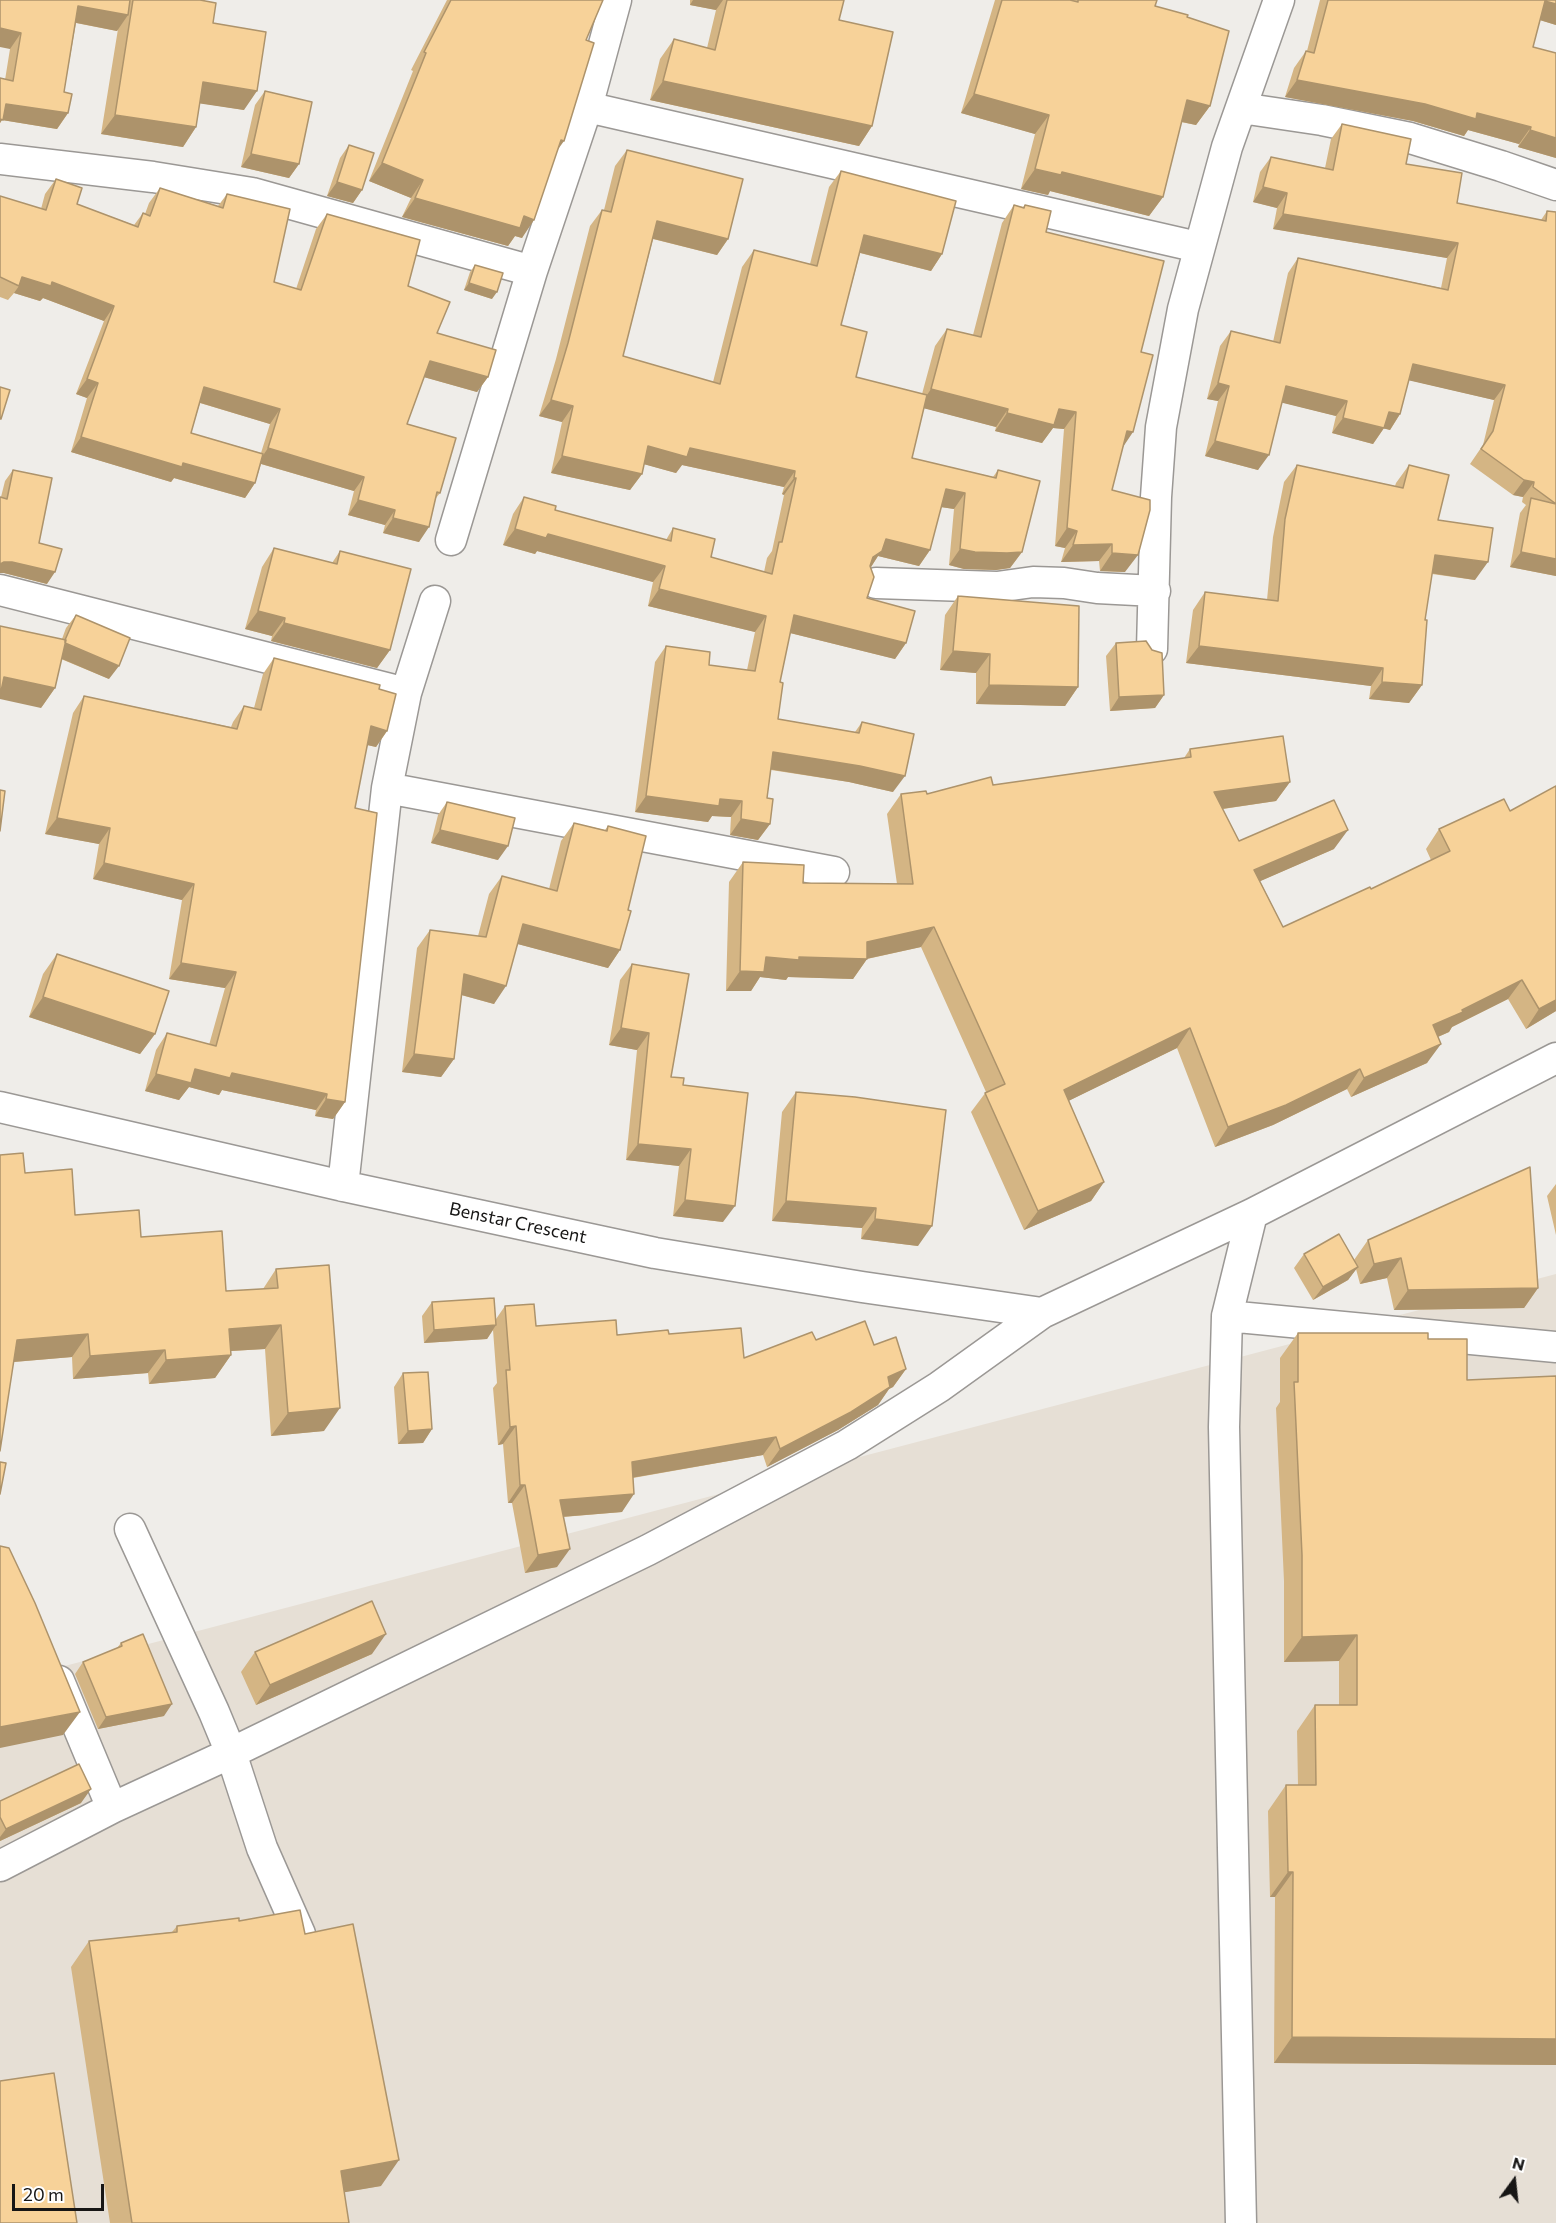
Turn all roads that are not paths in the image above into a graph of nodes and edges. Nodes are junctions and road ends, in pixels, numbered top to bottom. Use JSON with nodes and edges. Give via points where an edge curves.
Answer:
{"nodes":[{"id":1,"x":616,"y":0,"type":"edge"},
{"id":2,"x":1279,"y":0,"type":"edge"},
{"id":3,"x":587,"y":107,"type":"junction"},
{"id":4,"x":1241,"y":108,"type":"junction"},
{"id":5,"x":0,"y":159,"type":"edge"},
{"id":6,"x":1556,"y":185,"type":"edge"},
{"id":7,"x":1198,"y":247,"type":"junction"},
{"id":8,"x":532,"y":271,"type":"junction"},
{"id":9,"x":451,"y":540,"type":"dead end"},
{"id":10,"x":876,"y":583,"type":"edge"},
{"id":11,"x":0,"y":590,"type":"edge"},
{"id":12,"x":1155,"y":591,"type":"junction"},
{"id":13,"x":435,"y":601,"type":"dead end"},
{"id":14,"x":1152,"y":649,"type":"edge"},
{"id":15,"x":406,"y":693,"type":"junction"},
{"id":16,"x":387,"y":788,"type":"junction"},
{"id":17,"x":834,"y":872,"type":"dead end"},
{"id":18,"x":1556,"y":1058,"type":"edge"},
{"id":19,"x":0,"y":1107,"type":"edge"},
{"id":20,"x":343,"y":1186,"type":"junction"},
{"id":21,"x":1252,"y":1214,"type":"junction"},
{"id":22,"x":1042,"y":1313,"type":"junction"},
{"id":23,"x":1227,"y":1316,"type":"junction"},
{"id":24,"x":1556,"y":1347,"type":"edge"},
{"id":25,"x":130,"y":1529,"type":"dead end"},
{"id":26,"x":47,"y":1651,"type":"edge"},
{"id":27,"x":231,"y":1754,"type":"junction"},
{"id":28,"x":112,"y":1808,"type":"junction"},
{"id":29,"x":0,"y":1866,"type":"edge"},
{"id":30,"x":300,"y":1934,"type":"edge"},
{"id":31,"x":1241,"y":2223,"type":"edge"}],
"edges":[{"from":1,"to":3,"type":"street"},
{"from":2,"to":4,"type":"street"},
{"from":3,"to":7,"type":"street"},
{"from":3,"to":8,"type":"street"},
{"from":4,"to":6,"type":"street","via":[[1410,138]]},
{"from":4,"to":7,"type":"street"},
{"from":5,"to":8,"type":"street","via":[[252,193]]},
{"from":7,"to":12,"type":"street","via":[[1161,427]]},
{"from":8,"to":9,"type":"street"},
{"from":10,"to":12,"type":"street","via":[[997,587],[1033,582]]},
{"from":11,"to":15,"type":"street"},
{"from":12,"to":14,"type":"street"},
{"from":13,"to":15,"type":"street"},
{"from":15,"to":16,"type":"street"},
{"from":16,"to":17,"type":"street"},
{"from":16,"to":20,"type":"street"},
{"from":18,"to":21,"type":"street"},
{"from":19,"to":20,"type":"street","name":"Benstar Crescent"},
{"from":20,"to":22,"type":"street","name":"Benstar Crescent","via":[[656,1253]]},
{"from":21,"to":22,"type":"street"},
{"from":21,"to":23,"type":"street"},
{"from":22,"to":27,"type":"street","via":[[939,1387],[847,1444],[648,1550]]},
{"from":23,"to":24,"type":"street"},
{"from":23,"to":31,"type":"street","via":[[1224,1427]]},
{"from":25,"to":27,"type":"street"},
{"from":26,"to":28,"type":"street"},
{"from":27,"to":28,"type":"street"},
{"from":27,"to":30,"type":"street","via":[[262,1848]]},
{"from":28,"to":29,"type":"street"}]}
